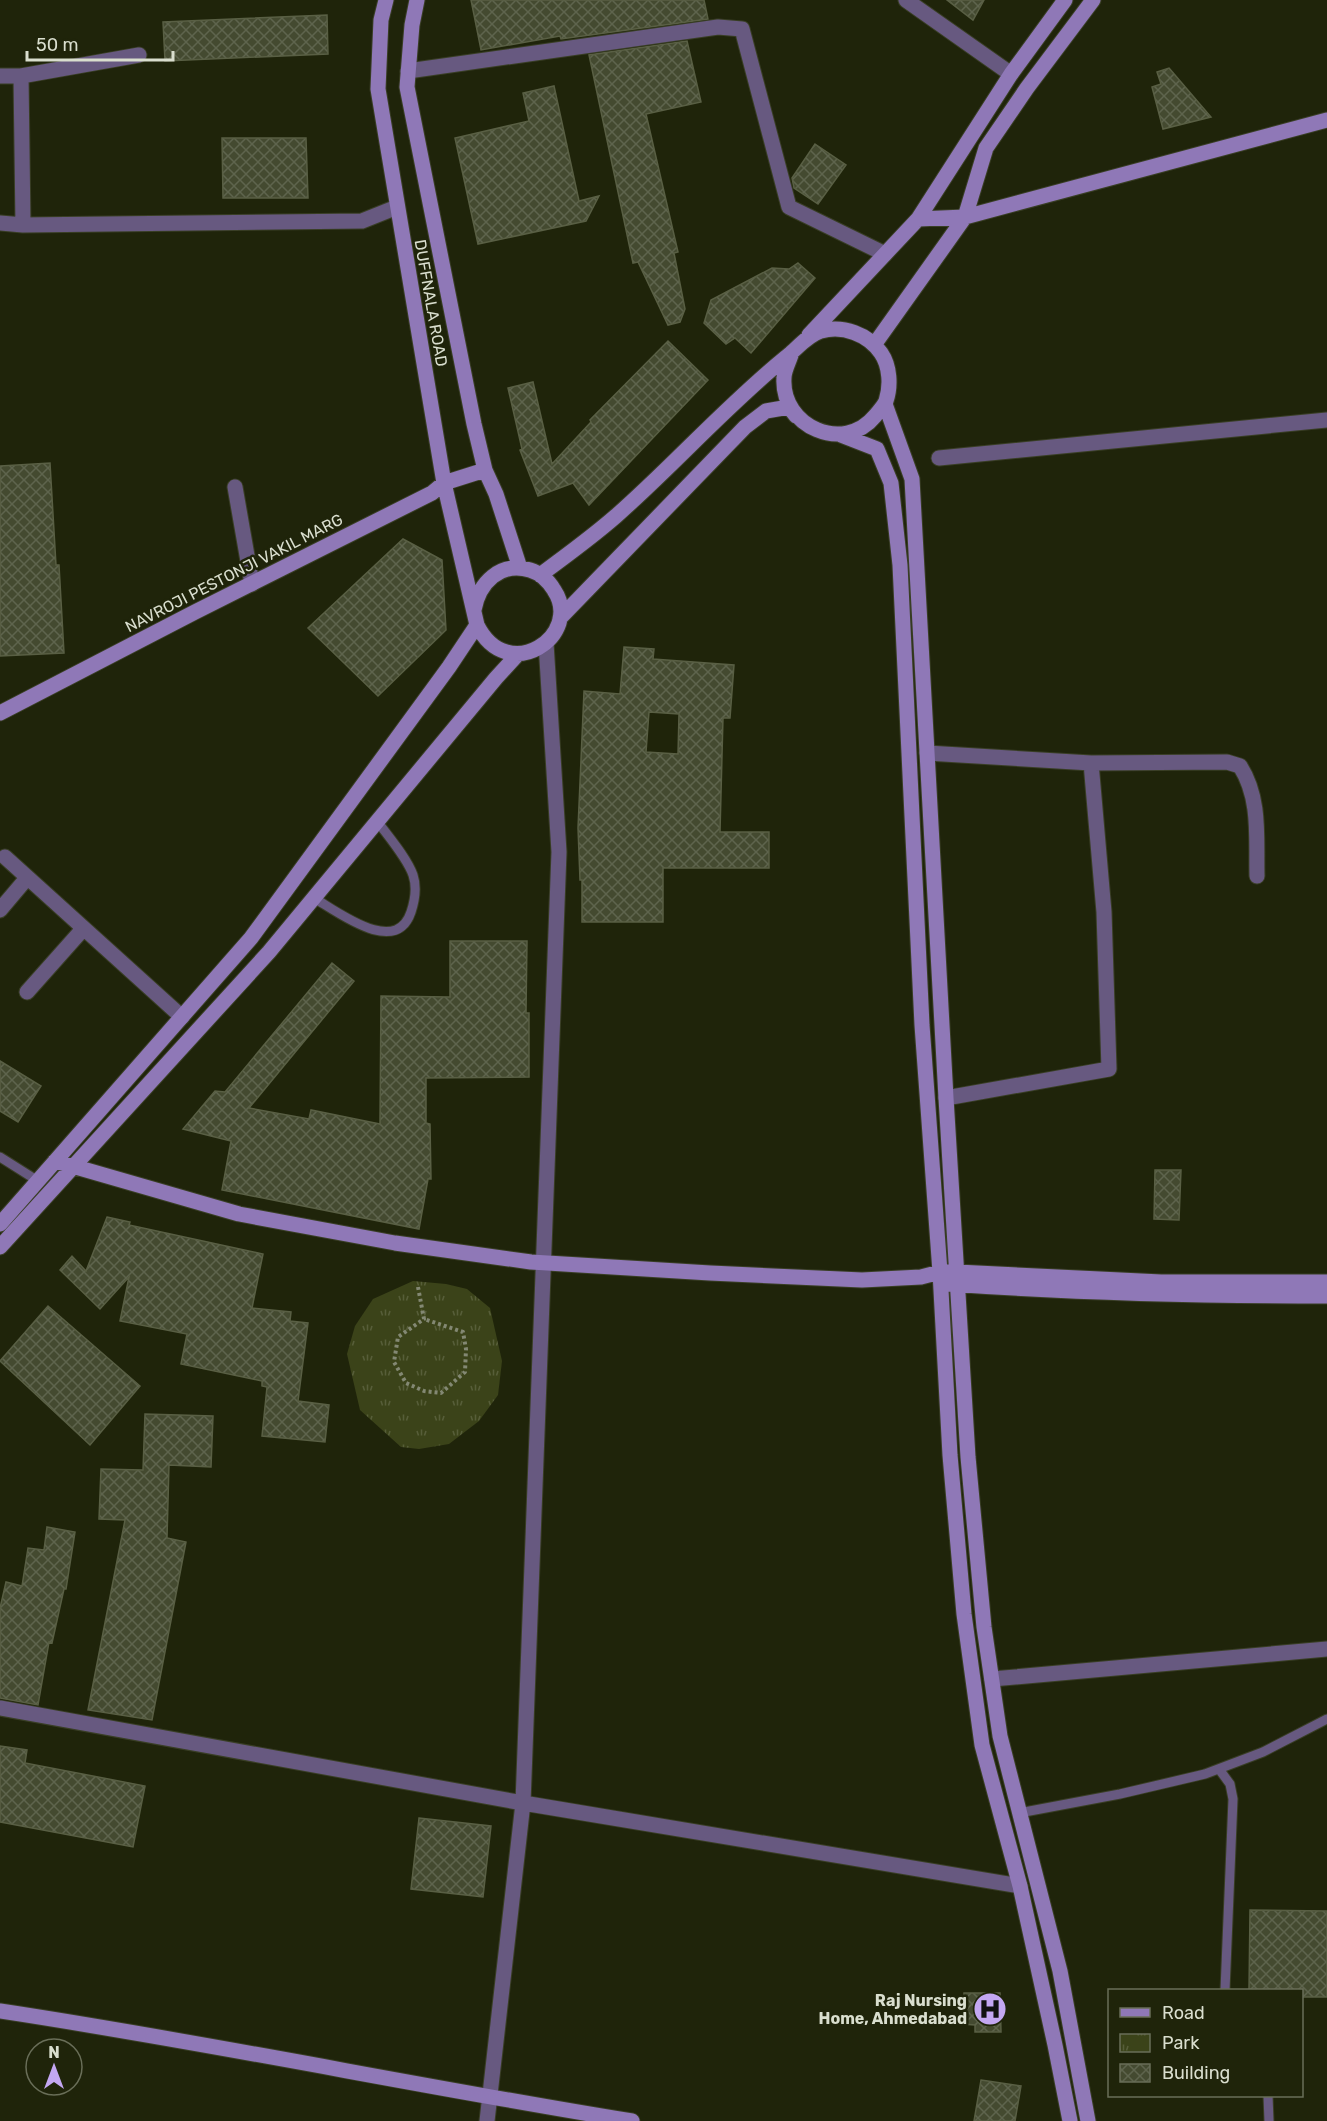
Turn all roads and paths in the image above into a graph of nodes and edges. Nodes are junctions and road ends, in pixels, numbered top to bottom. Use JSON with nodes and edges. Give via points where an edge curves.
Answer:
{"nodes":[{"id":1,"x":386,"y":0,"type":"edge"},
{"id":2,"x":417,"y":0,"type":"edge"},
{"id":3,"x":906,"y":0,"type":"edge"},
{"id":4,"x":1065,"y":0,"type":"edge"},
{"id":5,"x":1093,"y":0,"type":"edge"},
{"id":6,"x":139,"y":56,"type":"dead end"},
{"id":7,"x":408,"y":71,"type":"junction"},
{"id":8,"x":1011,"y":74,"type":"junction"},
{"id":9,"x":0,"y":76,"type":"edge"},
{"id":10,"x":21,"y":76,"type":"junction"},
{"id":11,"x":1327,"y":120,"type":"edge"},
{"id":12,"x":397,"y":207,"type":"junction"},
{"id":13,"x":965,"y":217,"type":"junction"},
{"id":14,"x":918,"y":219,"type":"junction"},
{"id":15,"x":0,"y":223,"type":"edge"},
{"id":16,"x":23,"y":225,"type":"junction"},
{"id":17,"x":885,"y":254,"type":"junction"},
{"id":18,"x":805,"y":339,"type":"junction"},
{"id":19,"x":874,"y":345,"type":"junction"},
{"id":20,"x":792,"y":352,"type":"junction"},
{"id":21,"x":885,"y":404,"type":"junction"},
{"id":22,"x":1327,"y":420,"type":"edge"},
{"id":23,"x":803,"y":423,"type":"junction"},
{"id":24,"x":841,"y":435,"type":"junction"},
{"id":25,"x":939,"y":458,"type":"dead end"},
{"id":26,"x":485,"y":470,"type":"junction"},
{"id":27,"x":444,"y":483,"type":"junction"},
{"id":28,"x":235,"y":487,"type":"dead end"},
{"id":29,"x":520,"y":568,"type":"junction"},
{"id":30,"x":540,"y":574,"type":"junction"},
{"id":31,"x":252,"y":584,"type":"junction"},
{"id":32,"x":475,"y":617,"type":"junction"},
{"id":33,"x":560,"y":618,"type":"junction"},
{"id":34,"x":546,"y":643,"type":"junction"},
{"id":35,"x":518,"y":654,"type":"junction"},
{"id":36,"x":0,"y":713,"type":"edge"},
{"id":37,"x":927,"y":753,"type":"junction"},
{"id":38,"x":1091,"y":763,"type":"junction"},
{"id":39,"x":377,"y":821,"type":"junction"},
{"id":40,"x":5,"y":857,"type":"dead end"},
{"id":41,"x":1257,"y":876,"type":"dead end"},
{"id":42,"x":27,"y":878,"type":"junction"},
{"id":43,"x":314,"y":898,"type":"junction"},
{"id":44,"x":0,"y":910,"type":"edge"},
{"id":45,"x":83,"y":929,"type":"junction"},
{"id":46,"x":27,"y":992,"type":"dead end"},
{"id":47,"x":182,"y":1017,"type":"junction"},
{"id":48,"x":945,"y":1098,"type":"junction"},
{"id":49,"x":0,"y":1157,"type":"edge"},
{"id":50,"x":55,"y":1161,"type":"junction"},
{"id":51,"x":73,"y":1167,"type":"junction"},
{"id":52,"x":38,"y":1181,"type":"junction"},
{"id":53,"x":0,"y":1224,"type":"edge"},
{"id":54,"x":0,"y":1247,"type":"edge"},
{"id":55,"x":542,"y":1263,"type":"junction"},
{"id":56,"x":940,"y":1278,"type":"junction"},
{"id":57,"x":958,"y":1278,"type":"junction"},
{"id":58,"x":1327,"y":1282,"type":"edge"},
{"id":59,"x":418,"y":1287,"type":"dead end"},
{"id":60,"x":1327,"y":1296,"type":"edge"},
{"id":61,"x":424,"y":1319,"type":"junction"},
{"id":62,"x":1327,"y":1649,"type":"edge"},
{"id":63,"x":992,"y":1679,"type":"junction"},
{"id":64,"x":0,"y":1708,"type":"edge"},
{"id":65,"x":1327,"y":1719,"type":"edge"},
{"id":66,"x":1220,"y":1769,"type":"junction"},
{"id":67,"x":523,"y":1803,"type":"junction"},
{"id":68,"x":1019,"y":1813,"type":"junction"},
{"id":69,"x":1020,"y":1886,"type":"junction"},
{"id":70,"x":1225,"y":1989,"type":"edge"},
{"id":71,"x":0,"y":2011,"type":"edge"},
{"id":72,"x":1268,"y":2097,"type":"edge"},
{"id":73,"x":490,"y":2098,"type":"junction"},
{"id":74,"x":487,"y":2121,"type":"edge"},
{"id":75,"x":632,"y":2121,"type":"edge"},
{"id":76,"x":1070,"y":2121,"type":"edge"},
{"id":77,"x":1088,"y":2121,"type":"edge"},
{"id":78,"x":1269,"y":2121,"type":"edge"}],
"edges":[{"from":1,"to":12,"type":"main road","name":"DUFFNALA ROAD","via":[[381,20],[378,89]]},
{"from":2,"to":7,"type":"main road"},
{"from":3,"to":8,"type":"street"},
{"from":4,"to":8,"type":"main road"},
{"from":5,"to":13,"type":"main road","via":[[986,148]]},
{"from":6,"to":10,"type":"street"},
{"from":7,"to":17,"type":"street","via":[[718,27],[742,29],[789,207]]},
{"from":7,"to":26,"type":"main road","via":[[407,87]]},
{"from":8,"to":14,"type":"main road"},
{"from":9,"to":10,"type":"street"},
{"from":10,"to":16,"type":"street"},
{"from":11,"to":13,"type":"main road"},
{"from":12,"to":16,"type":"street","via":[[362,220]]},
{"from":12,"to":27,"type":"main road","name":"DUFFNALA ROAD"},
{"from":13,"to":14,"type":"main road"},
{"from":13,"to":19,"type":"main road"},
{"from":14,"to":17,"type":"main road"},
{"from":15,"to":16,"type":"street"},
{"from":17,"to":18,"type":"main road"},
{"from":18,"to":19,"type":"main road","via":[[839,329],[860,334]]},
{"from":18,"to":20,"type":"main road"},
{"from":19,"to":21,"type":"main road","via":[[889,372]]},
{"from":20,"to":23,"type":"main road","via":[[784,377],[785,395]]},
{"from":20,"to":30,"type":"main road","via":[[615,517]]},
{"from":21,"to":24,"type":"main road","via":[[868,424]]},
{"from":21,"to":37,"type":"main road","via":[[912,479]]},
{"from":22,"to":25,"type":"street"},
{"from":23,"to":24,"type":"main road","via":[[823,433]]},
{"from":23,"to":33,"type":"main road","via":[[789,408],[766,411]]},
{"from":24,"to":56,"type":"main road","via":[[877,449],[891,483],[900,565],[922,1013]]},
{"from":26,"to":27,"type":"main road","name":"NAVROJI PESTONJI VAKIL MARG"},
{"from":26,"to":29,"type":"main road"},
{"from":27,"to":31,"type":"main road","name":"NAVROJI PESTONJI VAKIL MARG","via":[[432,493]]},
{"from":27,"to":32,"type":"main road","name":"DUFFNALA ROAD"},
{"from":28,"to":31,"type":"street"},
{"from":29,"to":30,"type":"main road"},
{"from":29,"to":32,"type":"main road","via":[[506,569],[483,585],[477,596]]},
{"from":30,"to":33,"type":"main road","via":[[557,593]]},
{"from":31,"to":36,"type":"main road","name":"NAVROJI PESTONJI VAKIL MARG"},
{"from":32,"to":35,"type":"main road","via":[[482,637],[492,646]]},
{"from":32,"to":47,"type":"main road","via":[[448,667],[251,938]]},
{"from":33,"to":34,"type":"main road"},
{"from":34,"to":35,"type":"main road"},
{"from":34,"to":55,"type":"street","via":[[559,852]]},
{"from":35,"to":39,"type":"main road"},
{"from":37,"to":38,"type":"street"},
{"from":37,"to":48,"type":"main road"},
{"from":38,"to":41,"type":"street","via":[[1227,762],[1240,766],[1249,780],[1255,803]]},
{"from":38,"to":48,"type":"street","via":[[1104,912],[1109,1070]]},
{"from":39,"to":43,"type":"main road"},
{"from":39,"to":43,"type":"lane","via":[[413,875],[414,903],[401,928],[392,932],[366,927]]},
{"from":40,"to":42,"type":"street"},
{"from":42,"to":44,"type":"street"},
{"from":42,"to":45,"type":"street"},
{"from":43,"to":51,"type":"main road"},
{"from":45,"to":46,"type":"street"},
{"from":45,"to":47,"type":"street"},
{"from":47,"to":50,"type":"main road"},
{"from":48,"to":57,"type":"main road"},
{"from":49,"to":52,"type":"lane"},
{"from":50,"to":51,"type":"main road"},
{"from":50,"to":52,"type":"main road"},
{"from":51,"to":54,"type":"main road"},
{"from":51,"to":55,"type":"main road","via":[[238,1214],[395,1243]]},
{"from":52,"to":53,"type":"main road"},
{"from":55,"to":56,"type":"main road","via":[[862,1280]]},
{"from":55,"to":67,"type":"street"},
{"from":56,"to":57,"type":"main road"},
{"from":56,"to":69,"type":"main road","via":[[964,1614],[982,1745]]},
{"from":57,"to":58,"type":"main road"},
{"from":57,"to":60,"type":"main road","via":[[1052,1291]]},
{"from":57,"to":63,"type":"main road","via":[[968,1457]]},
{"from":59,"to":61,"type":"path"},
{"from":61,"to":61,"type":"path","via":[[399,1337],[394,1362],[406,1383],[441,1393],[465,1372],[463,1332]]},
{"from":62,"to":63,"type":"street"},
{"from":63,"to":68,"type":"main road","via":[[1000,1736]]},
{"from":64,"to":67,"type":"street"},
{"from":65,"to":66,"type":"lane"},
{"from":66,"to":68,"type":"lane","via":[[1120,1794]]},
{"from":66,"to":70,"type":"lane","via":[[1230,1784],[1233,1799]]},
{"from":67,"to":69,"type":"street"},
{"from":67,"to":73,"type":"street"},
{"from":68,"to":77,"type":"main road","via":[[1060,1971]]},
{"from":69,"to":76,"type":"main road"},
{"from":71,"to":73,"type":"main road","via":[[124,2029]]},
{"from":72,"to":78,"type":"lane"},
{"from":73,"to":74,"type":"street"},
{"from":73,"to":75,"type":"main road"}]}
